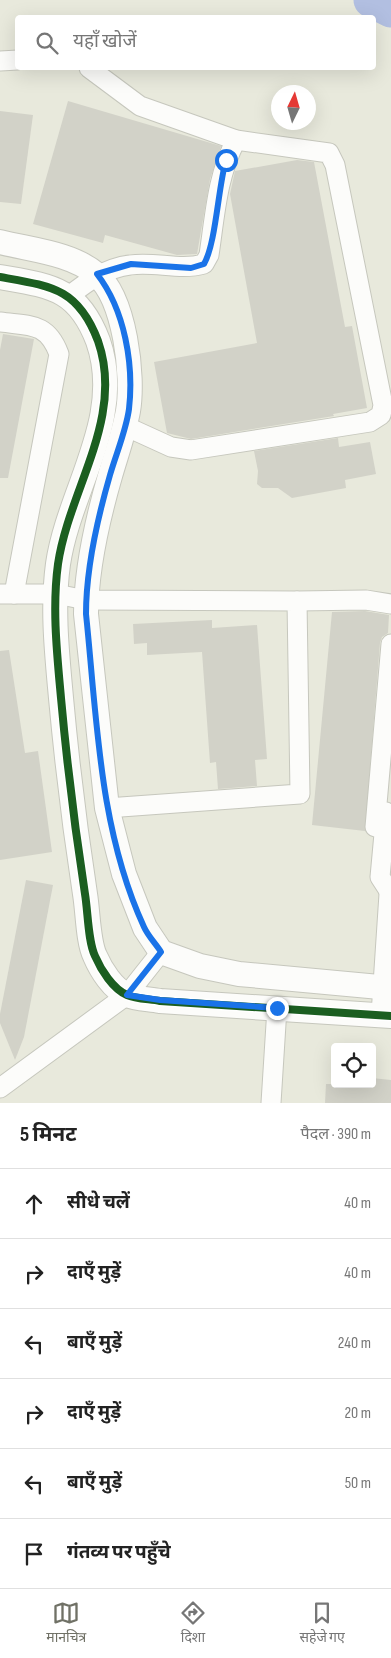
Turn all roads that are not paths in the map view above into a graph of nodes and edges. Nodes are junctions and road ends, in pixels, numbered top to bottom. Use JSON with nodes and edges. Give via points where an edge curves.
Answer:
{"nodes":[{"id":1,"x":15,"y":60,"type":"edge"},
{"id":2,"x":0,"y":61,"type":"edge"},
{"id":3,"x":92,"y":70,"type":"edge"},
{"id":4,"x":236,"y":140,"type":"junction"},
{"id":5,"x":0,"y":242,"type":"edge"},
{"id":6,"x":97,"y":274,"type":"junction"},
{"id":7,"x":0,"y":277,"type":"edge"},
{"id":8,"x":69,"y":296,"type":"junction"},
{"id":9,"x":0,"y":322,"type":"edge"},
{"id":10,"x":114,"y":423,"type":"junction"},
{"id":11,"x":105,"y":453,"type":"junction"},
{"id":12,"x":7,"y":594,"type":"edge"},
{"id":13,"x":56,"y":594,"type":"junction"},
{"id":14,"x":86,"y":600,"type":"junction"},
{"id":15,"x":297,"y":601,"type":"junction"},
{"id":16,"x":391,"y":604,"type":"edge"},
{"id":17,"x":391,"y":644,"type":"edge"},
{"id":18,"x":391,"y":757,"type":"edge"},
{"id":19,"x":107,"y":808,"type":"junction"},
{"id":20,"x":376,"y":827,"type":"dead end"},
{"id":21,"x":390,"y":894,"type":"edge"},
{"id":22,"x":161,"y":952,"type":"junction"},
{"id":23,"x":386,"y":987,"type":"edge"},
{"id":24,"x":127,"y":995,"type":"junction"},
{"id":25,"x":277,"y":1008,"type":"junction"},
{"id":26,"x":386,"y":1016,"type":"edge"},
{"id":27,"x":0,"y":1088,"type":"edge"},
{"id":28,"x":271,"y":1103,"type":"edge"}],
"edges":[{"from":1,"to":2,"type":"street"},
{"from":3,"to":4,"type":"street","via":[[140,106]]},
{"from":4,"to":6,"type":"street","via":[[221,176],[209,255],[204,264],[191,268],[131,264]]},
{"from":4,"to":10,"type":"street","via":[[329,153],[335,165],[343,204],[382,405],[381,416],[370,422],[191,450],[171,448]]},
{"from":5,"to":6,"type":"street","via":[[75,260]]},
{"from":6,"to":8,"type":"street"},
{"from":6,"to":10,"type":"street","via":[[120,316],[130,376],[128,409]]},
{"from":7,"to":8,"type":"street","via":[[34,283]]},
{"from":8,"to":10,"type":"street","via":[[83,310],[98,342]]},
{"from":9,"to":12,"type":"street","via":[[40,328],[54,339],[60,354]]},
{"from":10,"to":11,"type":"street"},
{"from":11,"to":13,"type":"street","via":[[82,477],[65,530]]},
{"from":11,"to":14,"type":"street"},
{"from":12,"to":13,"type":"street"},
{"from":13,"to":14,"type":"street"},
{"from":13,"to":24,"type":"street","via":[[57,655],[66,750],[76,842],[94,955],[109,980]]},
{"from":14,"to":15,"type":"street"},
{"from":14,"to":19,"type":"street"},
{"from":15,"to":16,"type":"street","via":[[366,600]]},
{"from":15,"to":19,"type":"street","via":[[300,794]]},
{"from":17,"to":20,"type":"street"},
{"from":18,"to":21,"type":"street","via":[[380,877]]},
{"from":19,"to":22,"type":"street","via":[[124,874],[144,928]]},
{"from":21,"to":23,"type":"street"},
{"from":22,"to":23,"type":"street","via":[[200,966],[238,974]]},
{"from":22,"to":24,"type":"street"},
{"from":23,"to":26,"type":"street"},
{"from":24,"to":25,"type":"street"},
{"from":24,"to":27,"type":"street"},
{"from":25,"to":26,"type":"street"},
{"from":25,"to":28,"type":"street"}]}
